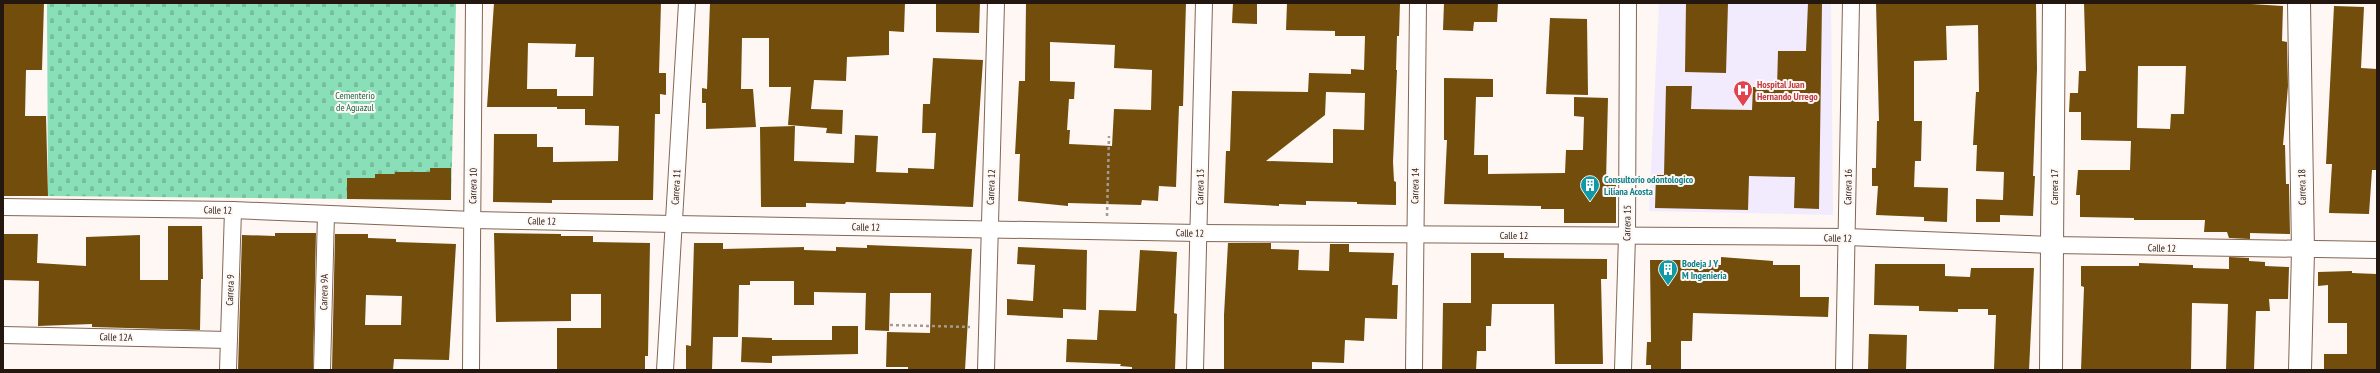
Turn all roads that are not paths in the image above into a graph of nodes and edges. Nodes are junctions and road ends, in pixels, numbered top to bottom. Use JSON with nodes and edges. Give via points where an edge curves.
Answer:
{"nodes":[{"id":1,"x":474,"y":3,"type":"edge"},
{"id":2,"x":686,"y":3,"type":"edge"},
{"id":3,"x":996,"y":3,"type":"edge"},
{"id":4,"x":1204,"y":3,"type":"edge"},
{"id":5,"x":1418,"y":3,"type":"edge"},
{"id":6,"x":1628,"y":3,"type":"edge"},
{"id":7,"x":1851,"y":3,"type":"edge"},
{"id":8,"x":2054,"y":3,"type":"edge"},
{"id":9,"x":2299,"y":3,"type":"edge"},
{"id":10,"x":3,"y":207,"type":"edge"},
{"id":11,"x":233,"y":210,"type":"junction"},
{"id":12,"x":326,"y":214,"type":"junction"},
{"id":13,"x":472,"y":220,"type":"junction"},
{"id":14,"x":674,"y":224,"type":"junction"},
{"id":15,"x":990,"y":229,"type":"junction"},
{"id":16,"x":1199,"y":233,"type":"junction"},
{"id":17,"x":1415,"y":234,"type":"junction"},
{"id":18,"x":1627,"y":236,"type":"junction"},
{"id":19,"x":1847,"y":238,"type":"junction"},
{"id":20,"x":2053,"y":245,"type":"junction"},
{"id":21,"x":2377,"y":250,"type":"edge"},
{"id":22,"x":2303,"y":251,"type":"junction"},
{"id":23,"x":3,"y":334,"type":"edge"},
{"id":24,"x":229,"y":340,"type":"junction"},
{"id":25,"x":228,"y":370,"type":"edge"},
{"id":26,"x":322,"y":370,"type":"edge"},
{"id":27,"x":471,"y":370,"type":"edge"},
{"id":28,"x":665,"y":370,"type":"edge"},
{"id":29,"x":986,"y":370,"type":"edge"},
{"id":30,"x":1195,"y":370,"type":"edge"},
{"id":31,"x":1414,"y":370,"type":"edge"},
{"id":32,"x":1623,"y":370,"type":"edge"},
{"id":33,"x":1844,"y":370,"type":"edge"},
{"id":34,"x":2051,"y":370,"type":"edge"},
{"id":35,"x":2300,"y":370,"type":"edge"}],
"edges":[{"from":1,"to":13,"type":"street","name":"Carrera 10"},
{"from":2,"to":14,"type":"street","name":"Carrera 11"},
{"from":3,"to":15,"type":"street","name":"Carrera 12"},
{"from":4,"to":16,"type":"street","name":"Carrera 13"},
{"from":5,"to":17,"type":"street","name":"Carrera 14"},
{"from":6,"to":18,"type":"street","name":"Carrera 15"},
{"from":7,"to":19,"type":"street","name":"Carrera 16"},
{"from":8,"to":20,"type":"street","name":"Carrera 17"},
{"from":9,"to":22,"type":"street","name":"Carrera 18"},
{"from":10,"to":11,"type":"street","name":"Calle 12"},
{"from":11,"to":12,"type":"street","name":"Calle 12"},
{"from":11,"to":24,"type":"street","name":"Carrera 9"},
{"from":12,"to":13,"type":"street","name":"Calle 12"},
{"from":12,"to":26,"type":"street","name":"Carrera 9A"},
{"from":13,"to":14,"type":"street","name":"Calle 12"},
{"from":13,"to":27,"type":"street","name":"Carrera 10"},
{"from":14,"to":15,"type":"street","name":"Calle 12"},
{"from":14,"to":28,"type":"street","name":"Carrera 11"},
{"from":15,"to":16,"type":"street","name":"Calle 12"},
{"from":15,"to":29,"type":"street","name":"Carrera 12"},
{"from":16,"to":17,"type":"street","name":"Calle 12"},
{"from":16,"to":30,"type":"street","name":"Carrera 13"},
{"from":17,"to":18,"type":"street","name":"Calle 12"},
{"from":17,"to":31,"type":"street","name":"Carrera 14"},
{"from":18,"to":19,"type":"street","name":"Calle 12"},
{"from":18,"to":32,"type":"street","name":"Carrera 15"},
{"from":19,"to":20,"type":"street","name":"Calle 12"},
{"from":19,"to":33,"type":"street","name":"Carrera 16"},
{"from":20,"to":22,"type":"street","name":"Calle 12"},
{"from":20,"to":34,"type":"street","name":"Carrera 17"},
{"from":21,"to":22,"type":"street","name":"Calle 12"},
{"from":22,"to":35,"type":"street","name":"Carrera 18"},
{"from":23,"to":24,"type":"street","name":"Calle 12A"},
{"from":24,"to":25,"type":"street","name":"Carrera 9"}]}
